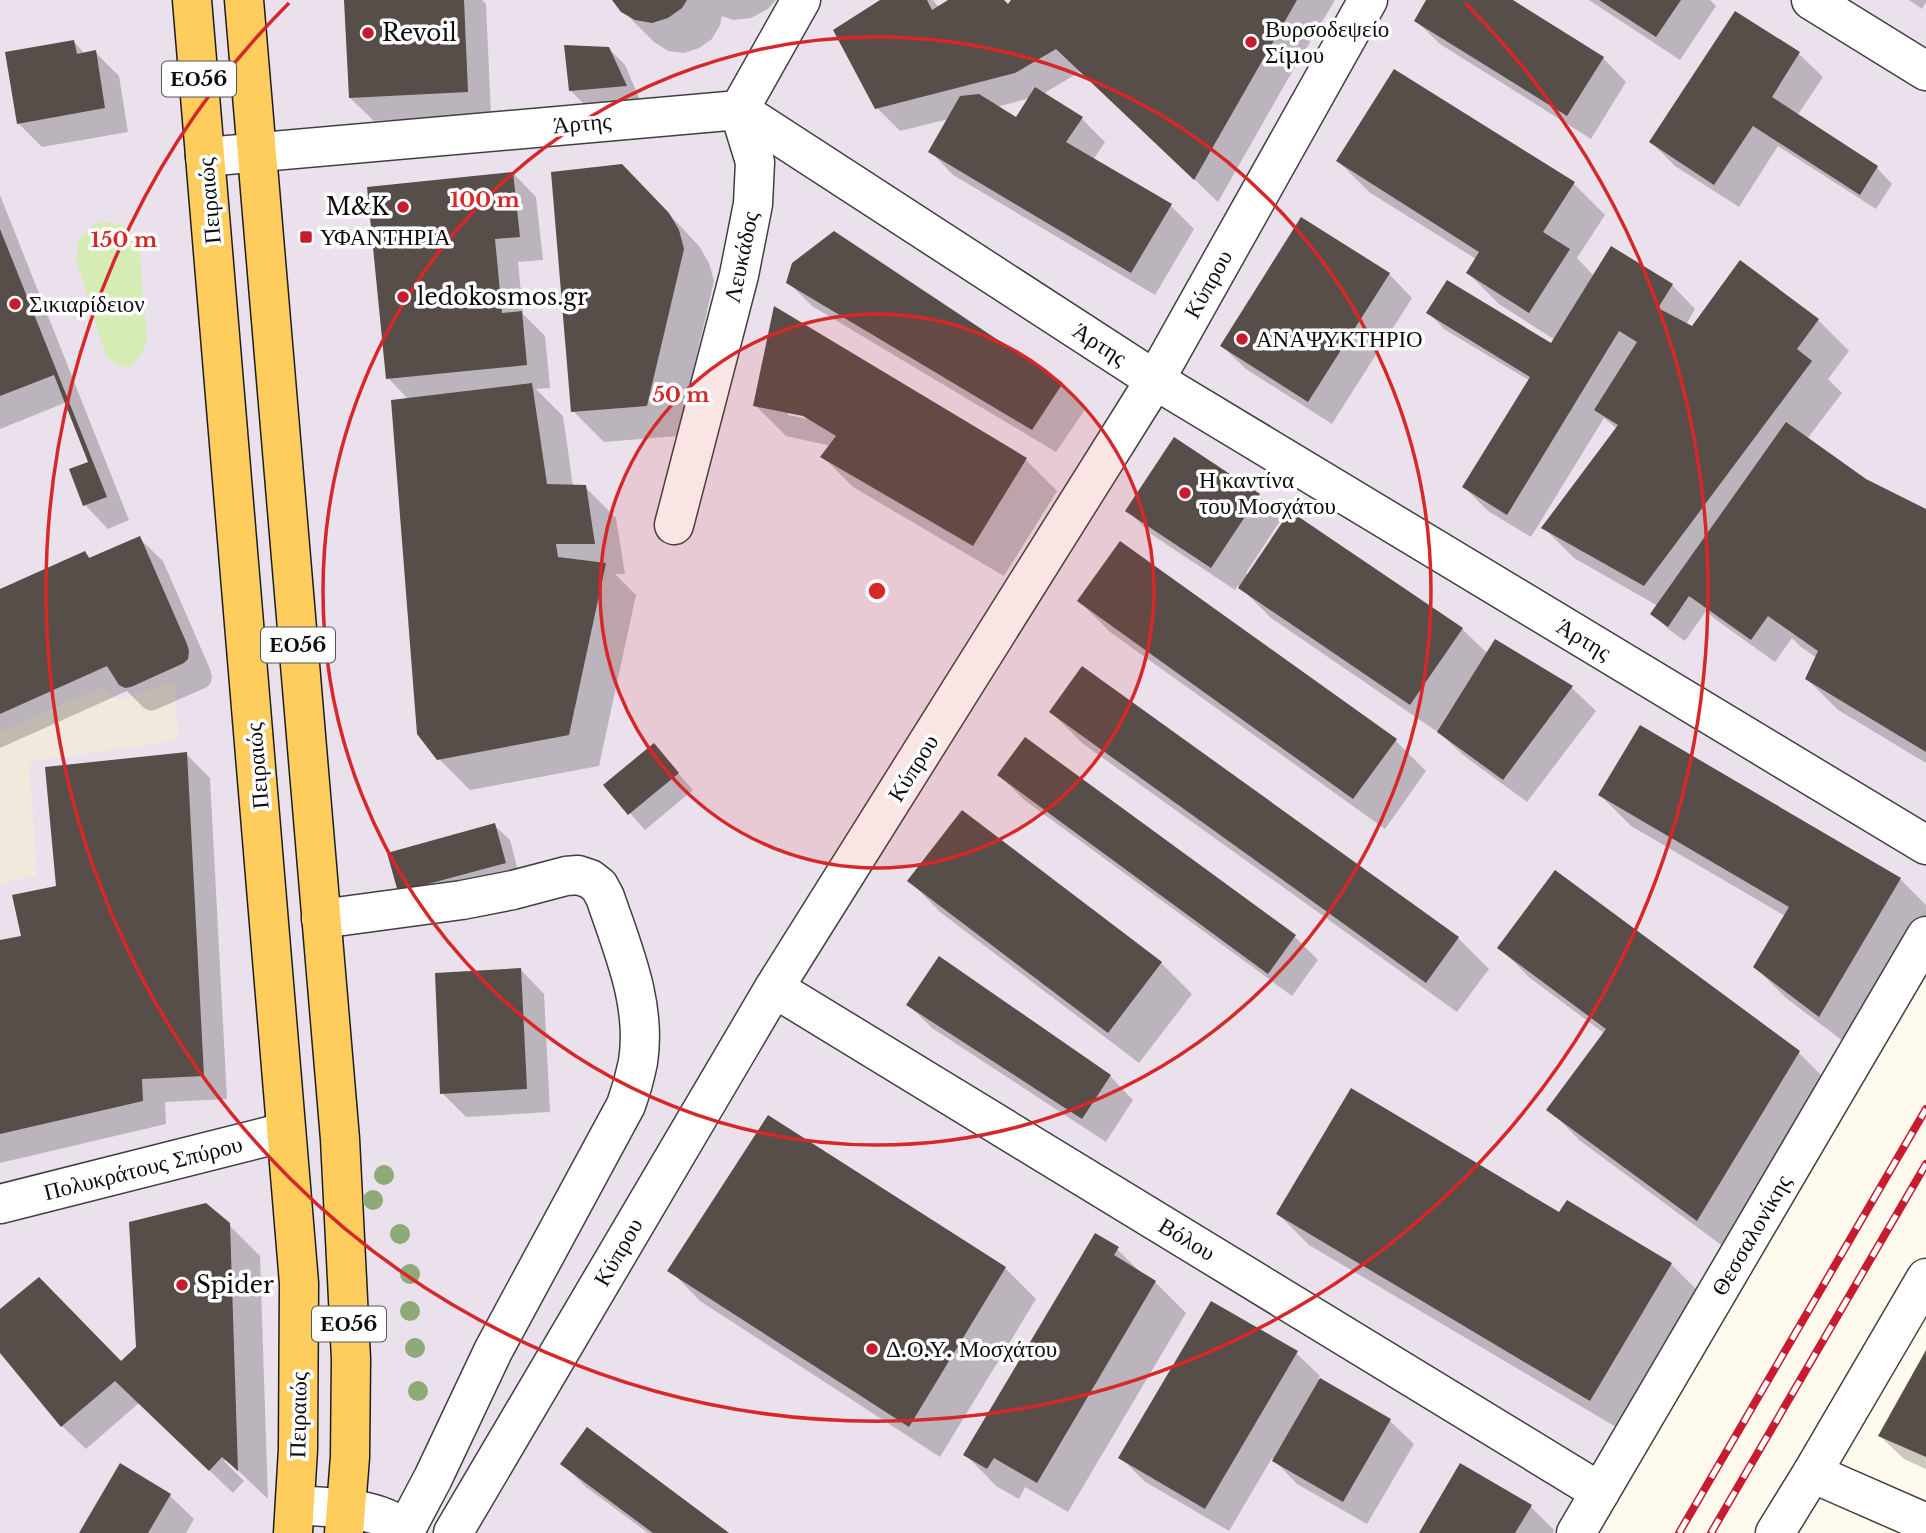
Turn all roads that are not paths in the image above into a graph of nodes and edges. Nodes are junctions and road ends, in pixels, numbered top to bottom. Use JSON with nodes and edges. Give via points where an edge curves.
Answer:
{"nodes":[{"id":1,"x":192,"y":0,"type":"edge"},
{"id":2,"x":244,"y":0,"type":"edge"},
{"id":3,"x":800,"y":0,"type":"edge"},
{"id":4,"x":1368,"y":0,"type":"edge"},
{"id":5,"x":1811,"y":0,"type":"edge"},
{"id":6,"x":1926,"y":71,"type":"edge"},
{"id":7,"x":739,"y":110,"type":"junction"},
{"id":8,"x":257,"y":152,"type":"junction"},
{"id":9,"x":205,"y":157,"type":"junction"},
{"id":10,"x":1155,"y":380,"type":"junction"},
{"id":11,"x":674,"y":525,"type":"dead end"},
{"id":12,"x":1926,"y":845,"type":"edge"},
{"id":13,"x":321,"y":919,"type":"junction"},
{"id":14,"x":1926,"y":936,"type":"edge"},
{"id":15,"x":774,"y":988,"type":"junction"},
{"id":16,"x":285,"y":1132,"type":"junction"},
{"id":17,"x":0,"y":1204,"type":"edge"},
{"id":18,"x":1926,"y":1278,"type":"edge"},
{"id":19,"x":1812,"y":1473,"type":"junction"},
{"id":20,"x":1600,"y":1492,"type":"junction"},
{"id":21,"x":294,"y":1519,"type":"edge"},
{"id":22,"x":345,"y":1521,"type":"edge"},
{"id":23,"x":1926,"y":1524,"type":"edge"},
{"id":24,"x":406,"y":1532,"type":"edge"},
{"id":25,"x":453,"y":1533,"type":"edge"},
{"id":26,"x":1576,"y":1533,"type":"edge"},
{"id":27,"x":1775,"y":1533,"type":"edge"}],
"edges":[{"from":1,"to":9,"type":"main road","name":"Πειραιώς","number":"ΕΟ56"},
{"from":2,"to":8,"type":"main road","number":"ΕΟ56"},
{"from":3,"to":7,"type":"street"},
{"from":4,"to":10,"type":"street","name":"Κύπρου"},
{"from":5,"to":6,"type":"street"},
{"from":7,"to":8,"type":"street","name":"Άρτης"},
{"from":7,"to":10,"type":"street","name":"Άρτης"},
{"from":7,"to":11,"type":"street","name":"Λευκάδος","via":[[755,162],[753,204],[736,288]]},
{"from":8,"to":9,"type":"street","name":"Άρτης"},
{"from":8,"to":13,"type":"main road","number":"ΕΟ56"},
{"from":9,"to":16,"type":"main road","name":"Πειραιώς","number":"ΕΟ56"},
{"from":10,"to":12,"type":"street","name":"Άρτης"},
{"from":10,"to":15,"type":"street","name":"Κύπρου"},
{"from":13,"to":22,"type":"main road","number":"ΕΟ56","via":[[349,1306],[350,1457]]},
{"from":13,"to":24,"type":"street","via":[[462,900],[578,875],[599,886],[605,897],[630,971],[639,1016],[638,1061],[626,1105],[493,1351]]},
{"from":14,"to":20,"type":"street","name":"Θεσσαλονίκης"},
{"from":15,"to":20,"type":"street","name":"Βόλου"},
{"from":15,"to":25,"type":"street","name":"Κύπρου"},
{"from":16,"to":17,"type":"street","name":"Πολυκράτους Σπύρου"},
{"from":16,"to":21,"type":"main road","name":"Πειραιώς","number":"ΕΟ56","via":[[299,1283]]},
{"from":18,"to":19,"type":"street"},
{"from":19,"to":23,"type":"street"},
{"from":19,"to":27,"type":"street"},
{"from":20,"to":26,"type":"street","name":"Θεσσαλονίκης"},
{"from":21,"to":22,"type":"street"},
{"from":22,"to":24,"type":"street","via":[[377,1514]]}]}
